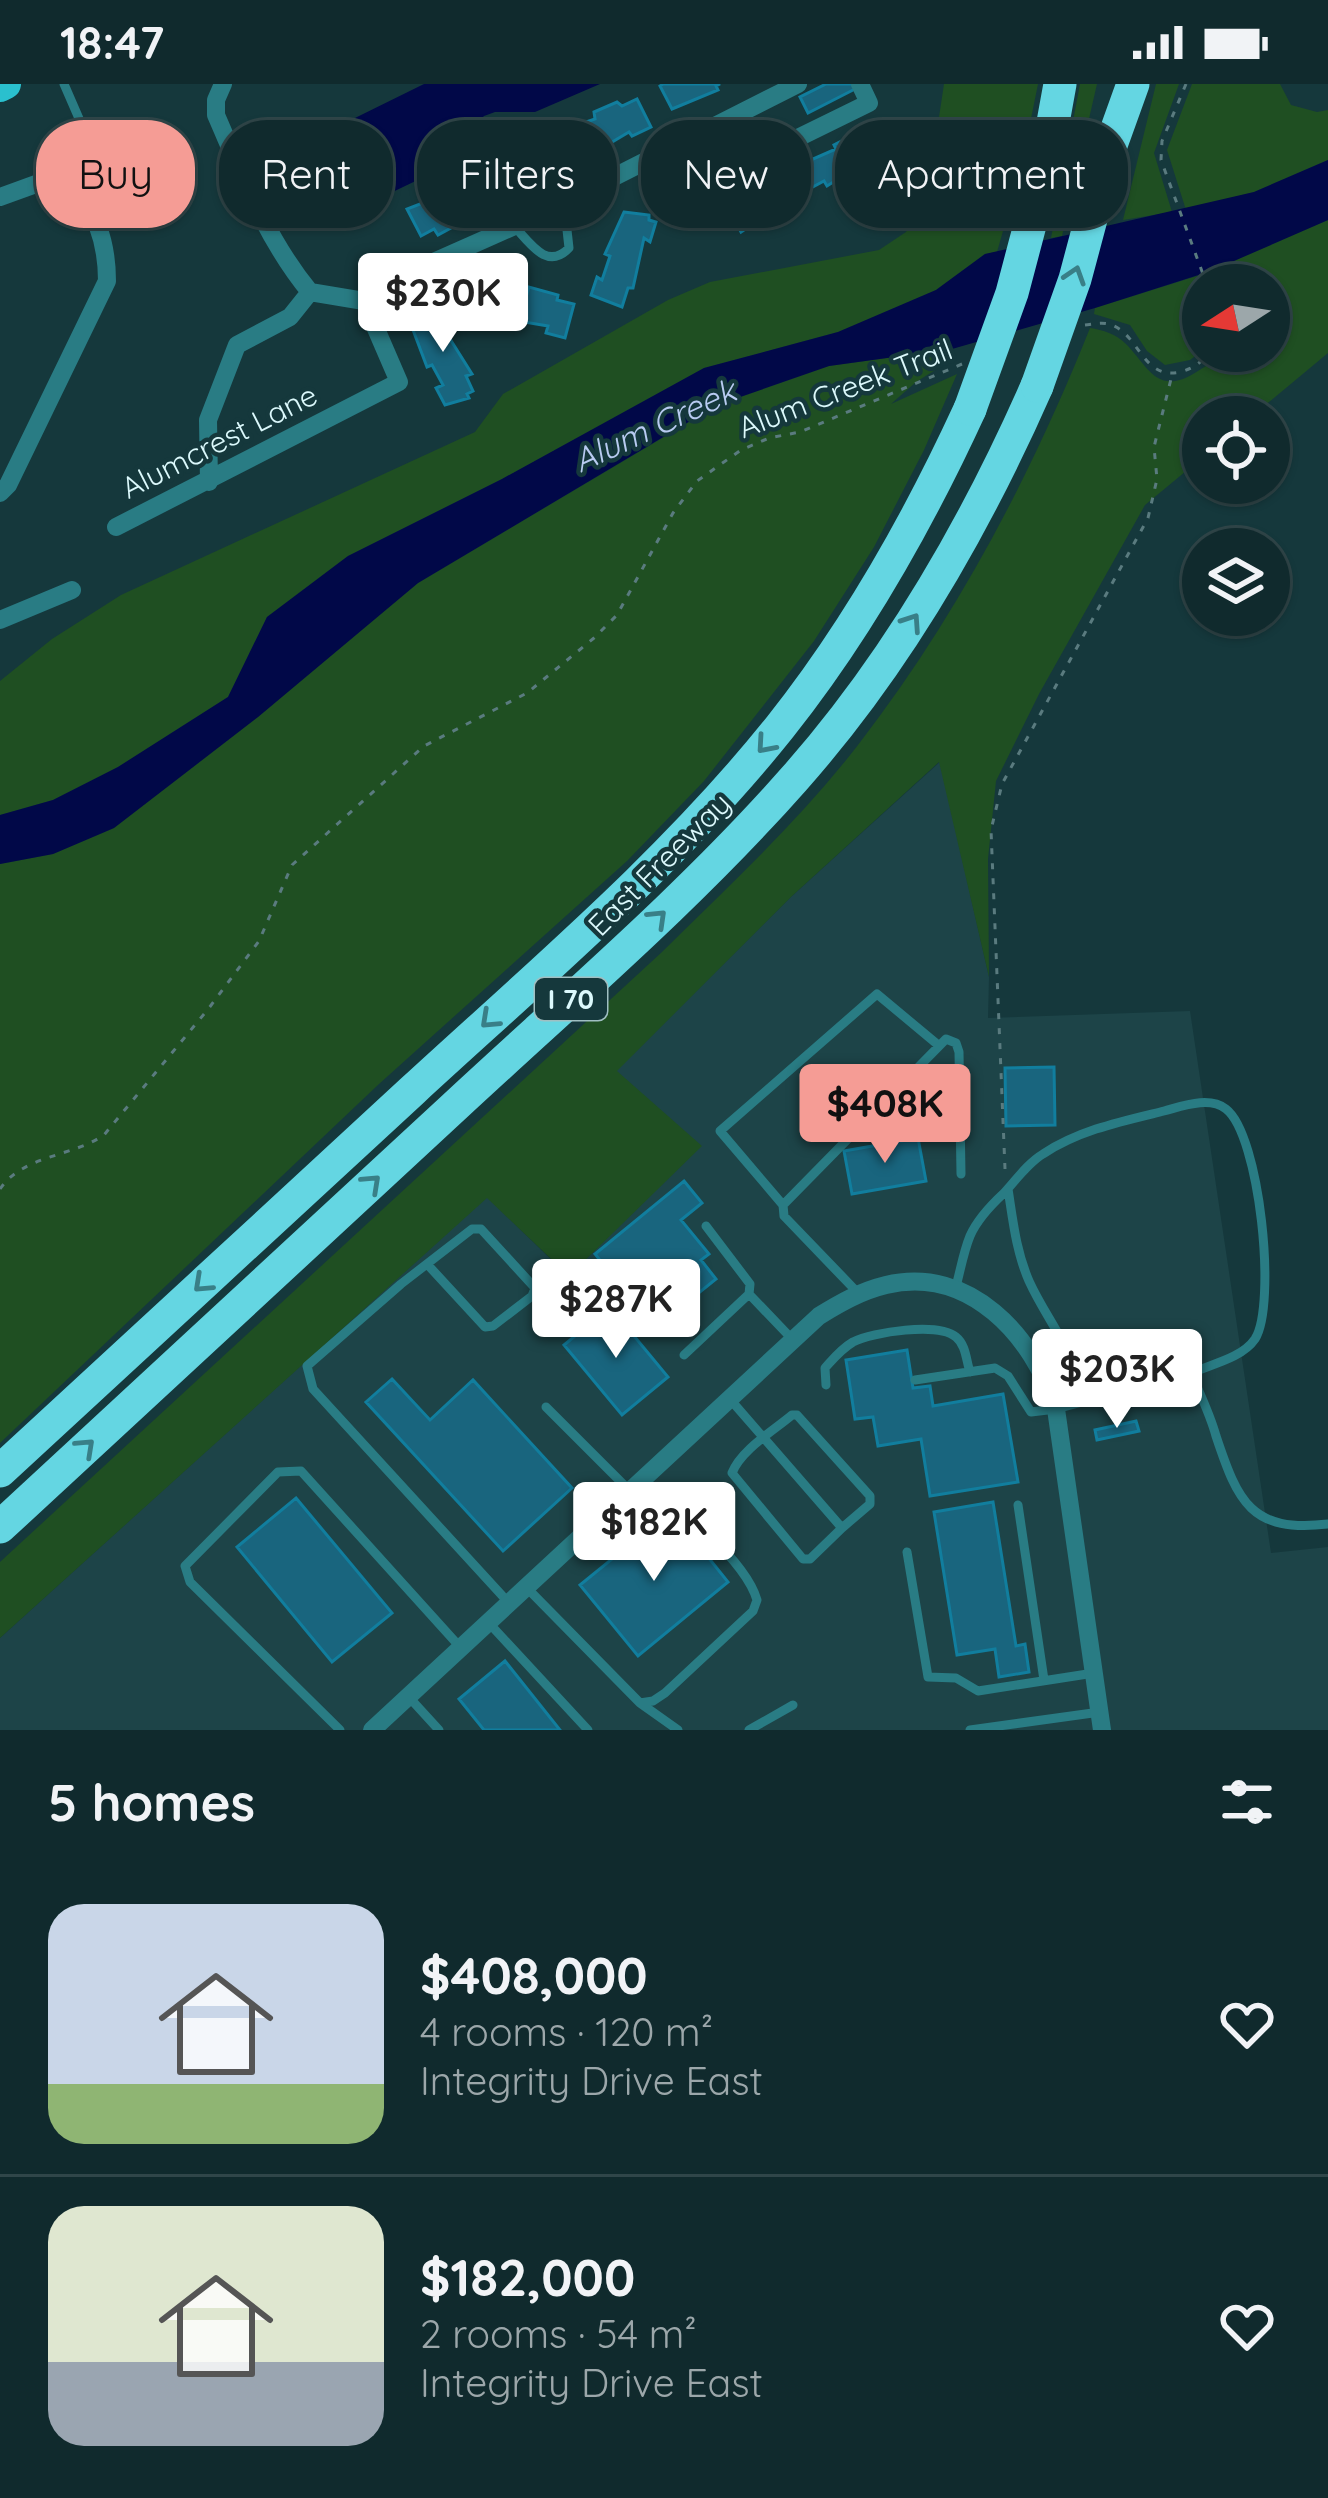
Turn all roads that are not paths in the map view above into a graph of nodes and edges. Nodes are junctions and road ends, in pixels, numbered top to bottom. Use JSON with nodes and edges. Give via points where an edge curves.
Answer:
{"nodes":[{"id":1,"x":64,"y":84,"type":"edge"},
{"id":2,"x":798,"y":84,"type":"edge"},
{"id":3,"x":860,"y":84,"type":"edge"},
{"id":4,"x":1060,"y":84,"type":"edge"},
{"id":5,"x":1122,"y":84,"type":"edge"},
{"id":6,"x":1133,"y":84,"type":"edge"},
{"id":7,"x":220,"y":88,"type":"edge"},
{"id":8,"x":79,"y":120,"type":"edge"},
{"id":9,"x":726,"y":120,"type":"edge"},
{"id":10,"x":1115,"y":120,"type":"edge"},
{"id":11,"x":1120,"y":120,"type":"edge"},
{"id":12,"x":811,"y":131,"type":"edge"},
{"id":13,"x":36,"y":184,"type":"edge"},
{"id":14,"x":0,"y":197,"type":"edge"},
{"id":15,"x":100,"y":228,"type":"edge"},
{"id":16,"x":510,"y":228,"type":"edge"},
{"id":17,"x":516,"y":228,"type":"edge"},
{"id":18,"x":564,"y":228,"type":"edge"},
{"id":19,"x":1089,"y":228,"type":"edge"},
{"id":20,"x":310,"y":292,"type":"junction"},
{"id":21,"x":364,"y":301,"type":"junction"},
{"id":22,"x":208,"y":482,"type":"junction"},
{"id":23,"x":0,"y":494,"type":"edge"},
{"id":24,"x":116,"y":527,"type":"dead end"},
{"id":25,"x":72,"y":590,"type":"dead end"},
{"id":26,"x":0,"y":620,"type":"edge"},
{"id":27,"x":937,"y":1044,"type":"junction"},
{"id":28,"x":961,"y":1174,"type":"dead end"},
{"id":29,"x":1008,"y":1188,"type":"junction"},
{"id":30,"x":783,"y":1205,"type":"junction"},
{"id":31,"x":706,"y":1226,"type":"dead end"},
{"id":32,"x":427,"y":1264,"type":"junction"},
{"id":33,"x":952,"y":1289,"type":"junction"},
{"id":34,"x":749,"y":1294,"type":"junction"},
{"id":35,"x":859,"y":1294,"type":"junction"},
{"id":36,"x":793,"y":1340,"type":"junction"},
{"id":37,"x":684,"y":1355,"type":"dead end"},
{"id":38,"x":970,"y":1372,"type":"junction"},
{"id":39,"x":1191,"y":1373,"type":"junction"},
{"id":40,"x":914,"y":1380,"type":"dead end"},
{"id":41,"x":826,"y":1385,"type":"dead end"},
{"id":42,"x":729,"y":1398,"type":"junction"},
{"id":43,"x":1080,"y":1402,"type":"junction"},
{"id":44,"x":546,"y":1407,"type":"dead end"},
{"id":45,"x":1055,"y":1409,"type":"junction"},
{"id":46,"x":764,"y":1438,"type":"junction"},
{"id":47,"x":0,"y":1471,"type":"edge"},
{"id":48,"x":635,"y":1484,"type":"junction"},
{"id":49,"x":1018,"y":1504,"type":"dead end"},
{"id":50,"x":1328,"y":1524,"type":"edge"},
{"id":51,"x":0,"y":1527,"type":"edge"},
{"id":52,"x":842,"y":1528,"type":"junction"},
{"id":53,"x":907,"y":1552,"type":"dead end"},
{"id":54,"x":525,"y":1586,"type":"junction"},
{"id":55,"x":508,"y":1602,"type":"junction"},
{"id":56,"x":487,"y":1622,"type":"junction"},
{"id":57,"x":460,"y":1646,"type":"junction"},
{"id":58,"x":1094,"y":1673,"type":"junction"},
{"id":59,"x":1045,"y":1680,"type":"junction"},
{"id":60,"x":407,"y":1695,"type":"junction"},
{"id":61,"x":640,"y":1703,"type":"junction"},
{"id":62,"x":793,"y":1705,"type":"dead end"},
{"id":63,"x":1101,"y":1721,"type":"edge"},
{"id":64,"x":340,"y":1730,"type":"edge"},
{"id":65,"x":372,"y":1730,"type":"edge"},
{"id":66,"x":439,"y":1730,"type":"edge"},
{"id":67,"x":588,"y":1730,"type":"edge"},
{"id":68,"x":678,"y":1730,"type":"edge"},
{"id":69,"x":749,"y":1730,"type":"edge"},
{"id":70,"x":970,"y":1730,"type":"edge"}],
"edges":[{"from":1,"to":8,"type":"lane"},
{"from":2,"to":9,"type":"street"},
{"from":3,"to":12,"type":"street","via":[[869,103]]},
{"from":4,"to":47,"type":"highway","name":"East Freeway","number":"I 70","one_way":true,"bridge":true,"via":[[1012,293],[970,409],[896,556],[773,735],[570,945]]},
{"from":5,"to":10,"type":"highway","name":"East Freeway","number":"I 70"},
{"from":6,"to":11,"type":"highway"},
{"from":7,"to":20,"type":"street","via":[[216,115],[255,204]]},
{"from":13,"to":14,"type":"street"},
{"from":15,"to":23,"type":"street","via":[[107,281]]},
{"from":16,"to":21,"type":"street"},
{"from":17,"to":18,"type":"lane","via":[[547,258],[569,248]]},
{"from":51,"to":19,"type":"highway","name":"East Freeway","number":"I 70","one_way":true,"bridge":true,"via":[[655,922],[795,778],[877,673],[990,488],[1037,386]]},
{"from":20,"to":21,"type":"street"},
{"from":20,"to":22,"type":"street","via":[[290,317],[237,345],[208,420]]},
{"from":21,"to":22,"type":"street","name":"Alumcrest Lane","via":[[399,382]]},
{"from":22,"to":24,"type":"street","name":"Alumcrest Lane"},
{"from":25,"to":26,"type":"street"},
{"from":27,"to":28,"type":"lane","via":[[956,1042],[959,1052]]},
{"from":27,"to":30,"type":"lane"},
{"from":27,"to":30,"type":"lane","via":[[877,994],[720,1131]]},
{"from":29,"to":33,"type":"lane","via":[[970,1237]]},
{"from":29,"to":39,"type":"lane","via":[[1041,1154],[1100,1126],[1208,1102],[1232,1114],[1254,1165],[1265,1313],[1246,1350]]},
{"from":29,"to":43,"type":"lane","via":[[1016,1250],[1060,1330]]},
{"from":30,"to":35,"type":"lane","via":[[784,1216]]},
{"from":31,"to":34,"type":"lane","via":[[745,1275]]},
{"from":32,"to":32,"type":"lane","via":[[481,1229],[535,1288],[485,1327]]},
{"from":32,"to":55,"type":"lane","via":[[307,1366],[308,1376]]},
{"from":33,"to":35,"type":"street","via":[[906,1282]]},
{"from":33,"to":45,"type":"street","via":[[1023,1338]]},
{"from":34,"to":36,"type":"lane"},
{"from":34,"to":37,"type":"lane"},
{"from":35,"to":36,"type":"street"},
{"from":36,"to":42,"type":"street"},
{"from":38,"to":40,"type":"lane"},
{"from":38,"to":41,"type":"lane","via":[[951,1333],[903,1331],[839,1351],[825,1368]]},
{"from":38,"to":45,"type":"lane","via":[[995,1368],[1031,1412]]},
{"from":39,"to":43,"type":"lane"},
{"from":39,"to":50,"type":"lane","via":[[1231,1483],[1250,1511],[1270,1522]]},
{"from":42,"to":46,"type":"lane"},
{"from":42,"to":48,"type":"street"},
{"from":43,"to":45,"type":"lane"},
{"from":44,"to":48,"type":"lane"},
{"from":45,"to":58,"type":"street"},
{"from":46,"to":52,"type":"lane"},
{"from":46,"to":52,"type":"lane","via":[[797,1414],[870,1496]]},
{"from":46,"to":52,"type":"lane","via":[[732,1473],[803,1559]]},
{"from":48,"to":54,"type":"street"},
{"from":48,"to":61,"type":"lane","via":[[677,1506],[757,1600],[665,1693]]},
{"from":49,"to":59,"type":"lane"},
{"from":53,"to":59,"type":"lane","via":[[928,1677],[956,1678],[979,1691]]},
{"from":54,"to":55,"type":"street"},
{"from":54,"to":61,"type":"lane"},
{"from":55,"to":56,"type":"street"},
{"from":56,"to":57,"type":"street"},
{"from":56,"to":67,"type":"lane"},
{"from":57,"to":60,"type":"street"},
{"from":57,"to":64,"type":"lane","via":[[302,1471],[278,1472],[185,1566],[190,1582]]},
{"from":58,"to":59,"type":"lane"},
{"from":58,"to":63,"type":"street"},
{"from":60,"to":65,"type":"street"},
{"from":60,"to":66,"type":"lane"},
{"from":61,"to":68,"type":"lane"},
{"from":62,"to":69,"type":"lane"},
{"from":63,"to":70,"type":"lane"}]}
